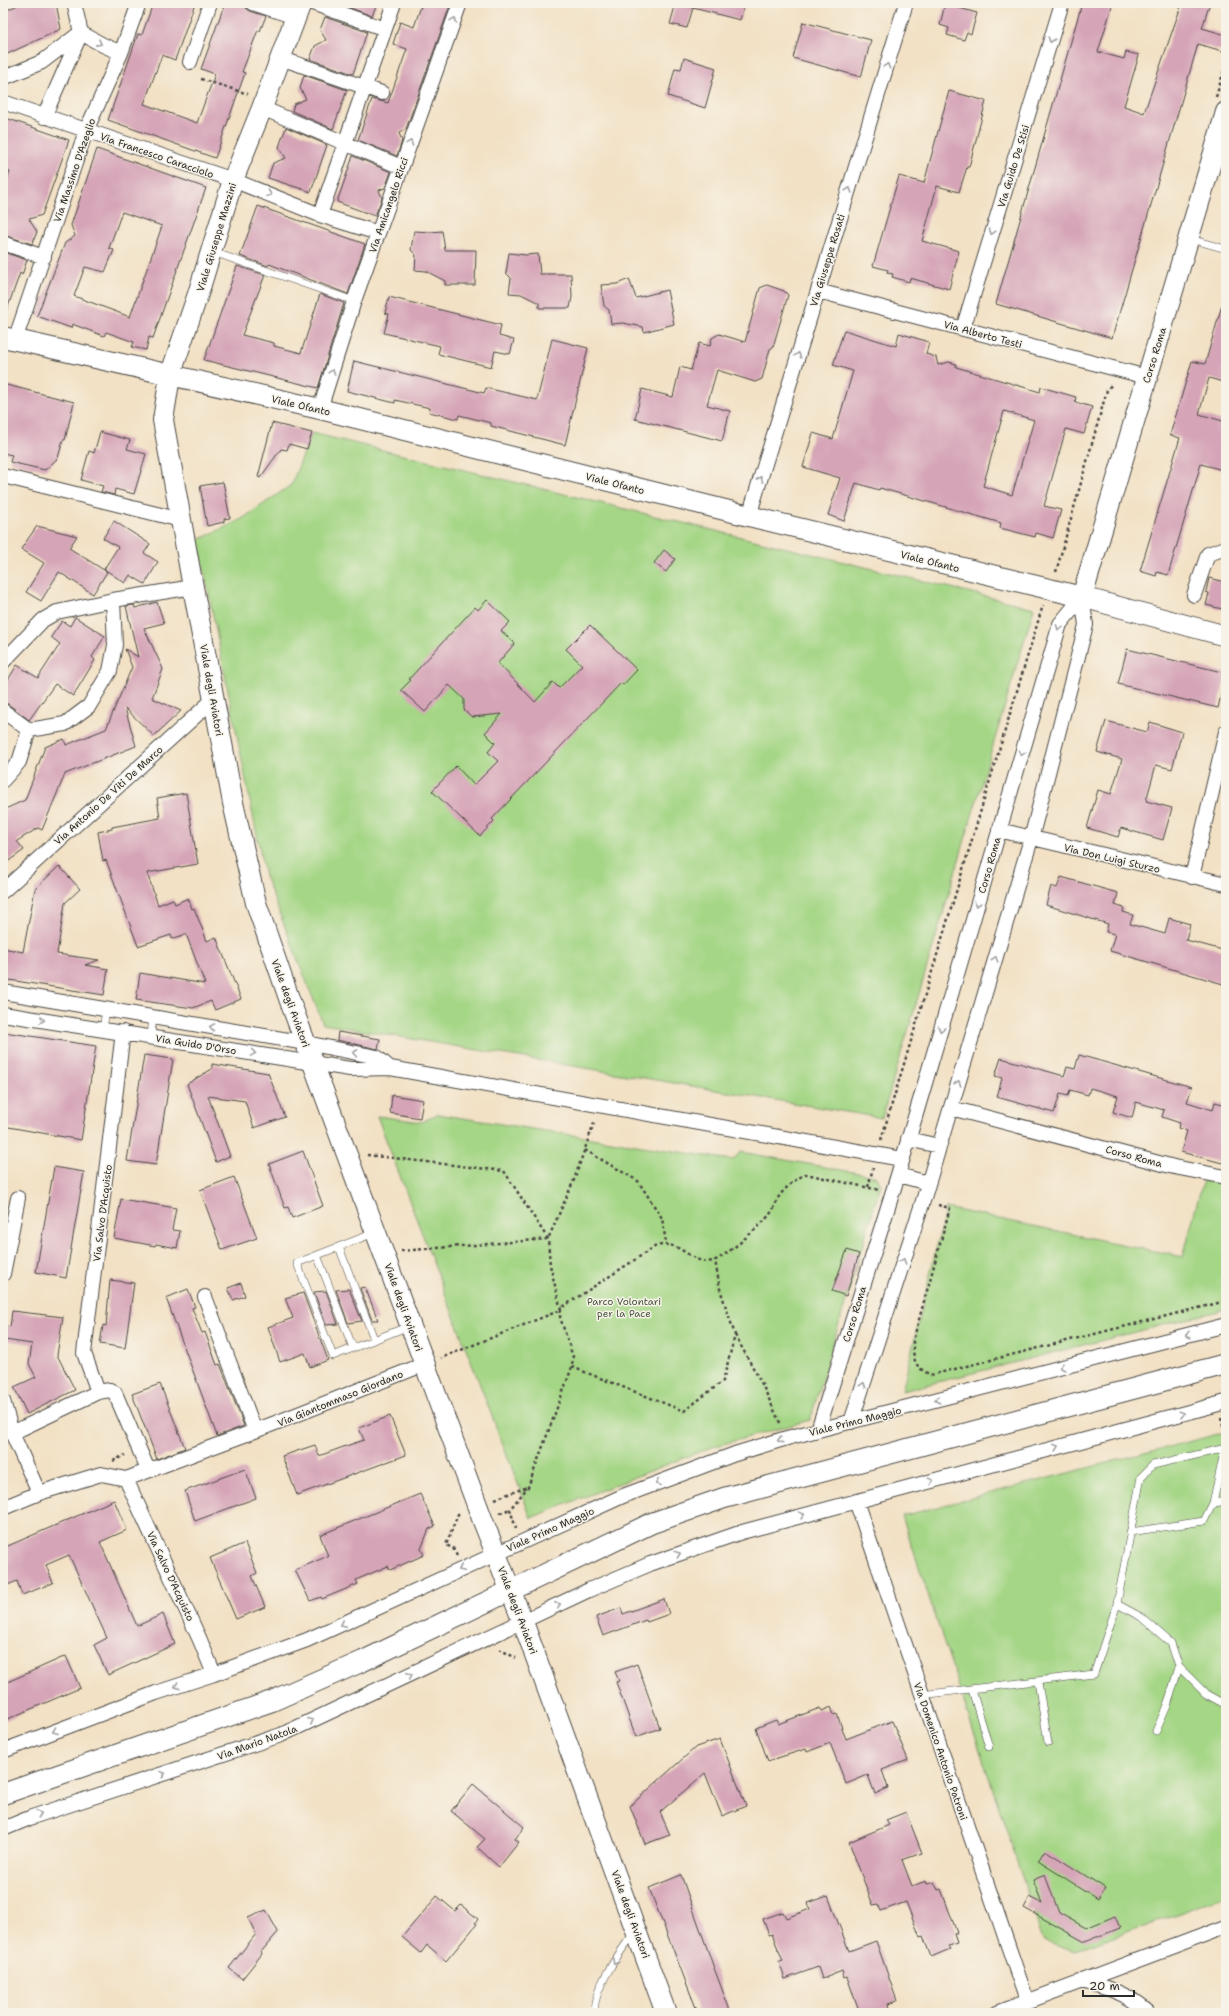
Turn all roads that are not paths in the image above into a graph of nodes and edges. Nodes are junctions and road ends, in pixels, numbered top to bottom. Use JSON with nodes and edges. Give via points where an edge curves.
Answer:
{"nodes":[{"id":1,"x":74,"y":3,"type":"edge"},
{"id":2,"x":139,"y":3,"type":"edge"},
{"id":3,"x":210,"y":3,"type":"edge"},
{"id":4,"x":253,"y":3,"type":"edge"},
{"id":5,"x":312,"y":3,"type":"edge"},
{"id":6,"x":394,"y":3,"type":"edge"},
{"id":7,"x":460,"y":3,"type":"edge"},
{"id":8,"x":906,"y":3,"type":"edge"},
{"id":9,"x":1062,"y":3,"type":"edge"},
{"id":10,"x":298,"y":10,"type":"edge"},
{"id":11,"x":385,"y":29,"type":"junction"},
{"id":12,"x":81,"y":33,"type":"junction"},
{"id":13,"x":121,"y":53,"type":"junction"},
{"id":14,"x":280,"y":58,"type":"junction"},
{"id":15,"x":190,"y":62,"type":"dead end"},
{"id":16,"x":3,"y":78,"type":"edge"},
{"id":17,"x":365,"y":87,"type":"junction"},
{"id":18,"x":382,"y":93,"type":"dead end"},
{"id":19,"x":3,"y":102,"type":"edge"},
{"id":20,"x":264,"y":103,"type":"junction"},
{"id":21,"x":1220,"y":107,"type":"edge"},
{"id":22,"x":44,"y":117,"type":"junction"},
{"id":23,"x":86,"y":130,"type":"junction"},
{"id":24,"x":345,"y":144,"type":"junction"},
{"id":25,"x":401,"y":167,"type":"junction"},
{"id":26,"x":233,"y":180,"type":"junction"},
{"id":27,"x":320,"y":215,"type":"junction"},
{"id":28,"x":378,"y":233,"type":"junction"},
{"id":29,"x":1189,"y":239,"type":"junction"},
{"id":30,"x":3,"y":243,"type":"edge"},
{"id":31,"x":1226,"y":249,"type":"edge"},
{"id":32,"x":211,"y":251,"type":"junction"},
{"id":33,"x":44,"y":257,"type":"junction"},
{"id":34,"x":818,"y":291,"type":"junction"},
{"id":35,"x":354,"y":301,"type":"junction"},
{"id":36,"x":963,"y":329,"type":"junction"},
{"id":37,"x":9,"y":338,"type":"edge"},
{"id":38,"x":170,"y":376,"type":"junction"},
{"id":39,"x":1147,"y":377,"type":"junction"},
{"id":40,"x":320,"y":409,"type":"junction"},
{"id":41,"x":3,"y":476,"type":"edge"},
{"id":42,"x":749,"y":516,"type":"junction"},
{"id":43,"x":181,"y":520,"type":"junction"},
{"id":44,"x":1226,"y":548,"type":"edge"},
{"id":45,"x":193,"y":587,"type":"junction"},
{"id":46,"x":1194,"y":595,"type":"dead end"},
{"id":47,"x":1082,"y":597,"type":"junction"},
{"id":48,"x":113,"y":600,"type":"junction"},
{"id":49,"x":1226,"y":636,"type":"edge"},
{"id":50,"x":6,"y":654,"type":"edge"},
{"id":51,"x":214,"y":699,"type":"junction"},
{"id":52,"x":3,"y":711,"type":"edge"},
{"id":53,"x":29,"y":730,"type":"junction"},
{"id":54,"x":1226,"y":732,"type":"edge"},
{"id":55,"x":3,"y":780,"type":"edge"},
{"id":56,"x":999,"y":830,"type":"junction"},
{"id":57,"x":1031,"y":839,"type":"junction"},
{"id":58,"x":1192,"y":877,"type":"junction"},
{"id":59,"x":1226,"y":884,"type":"edge"},
{"id":60,"x":3,"y":891,"type":"edge"},
{"id":61,"x":3,"y":992,"type":"edge"},
{"id":62,"x":106,"y":1010,"type":"junction"},
{"id":63,"x":3,"y":1014,"type":"edge"},
{"id":64,"x":154,"y":1018,"type":"junction"},
{"id":65,"x":103,"y":1029,"type":"junction"},
{"id":66,"x":123,"y":1032,"type":"junction"},
{"id":67,"x":151,"y":1036,"type":"junction"},
{"id":68,"x":306,"y":1043,"type":"junction"},
{"id":69,"x":313,"y":1062,"type":"junction"},
{"id":70,"x":390,"y":1068,"type":"junction"},
{"id":71,"x":951,"y":1108,"type":"junction"},
{"id":72,"x":908,"y":1139,"type":"junction"},
{"id":73,"x":939,"y":1146,"type":"junction"},
{"id":74,"x":902,"y":1159,"type":"junction"},
{"id":75,"x":898,"y":1175,"type":"junction"},
{"id":76,"x":1226,"y":1177,"type":"edge"},
{"id":77,"x":928,"y":1183,"type":"junction"},
{"id":78,"x":18,"y":1198,"type":"dead end"},
{"id":79,"x":376,"y":1232,"type":"junction"},
{"id":80,"x":339,"y":1247,"type":"junction"},
{"id":81,"x":317,"y":1255,"type":"junction"},
{"id":82,"x":3,"y":1274,"type":"edge"},
{"id":83,"x":205,"y":1297,"type":"dead end"},
{"id":84,"x":411,"y":1325,"type":"junction"},
{"id":85,"x":1226,"y":1325,"type":"edge"},
{"id":86,"x":374,"y":1340,"type":"junction"},
{"id":87,"x":353,"y":1348,"type":"junction"},
{"id":88,"x":425,"y":1364,"type":"junction"},
{"id":89,"x":1226,"y":1364,"type":"edge"},
{"id":90,"x":98,"y":1392,"type":"junction"},
{"id":91,"x":3,"y":1401,"type":"edge"},
{"id":92,"x":1226,"y":1402,"type":"edge"},
{"id":93,"x":851,"y":1422,"type":"junction"},
{"id":94,"x":818,"y":1430,"type":"junction"},
{"id":95,"x":255,"y":1431,"type":"junction"},
{"id":96,"x":12,"y":1433,"type":"junction"},
{"id":97,"x":1225,"y":1448,"type":"edge"},
{"id":98,"x":148,"y":1470,"type":"junction"},
{"id":99,"x":126,"y":1479,"type":"junction"},
{"id":100,"x":39,"y":1493,"type":"junction"},
{"id":101,"x":856,"y":1500,"type":"junction"},
{"id":102,"x":1226,"y":1501,"type":"edge"},
{"id":103,"x":1213,"y":1503,"type":"junction"},
{"id":104,"x":3,"y":1508,"type":"edge"},
{"id":105,"x":1130,"y":1532,"type":"junction"},
{"id":106,"x":496,"y":1553,"type":"junction"},
{"id":107,"x":511,"y":1591,"type":"junction"},
{"id":108,"x":1117,"y":1604,"type":"junction"},
{"id":109,"x":523,"y":1622,"type":"junction"},
{"id":110,"x":1179,"y":1667,"type":"junction"},
{"id":111,"x":214,"y":1674,"type":"junction"},
{"id":112,"x":1038,"y":1682,"type":"junction"},
{"id":113,"x":972,"y":1690,"type":"junction"},
{"id":114,"x":921,"y":1695,"type":"junction"},
{"id":115,"x":1226,"y":1705,"type":"edge"},
{"id":116,"x":1156,"y":1731,"type":"dead end"},
{"id":117,"x":1048,"y":1742,"type":"dead end"},
{"id":118,"x":989,"y":1747,"type":"dead end"},
{"id":119,"x":3,"y":1751,"type":"edge"},
{"id":120,"x":3,"y":1794,"type":"edge"},
{"id":121,"x":3,"y":1829,"type":"edge"},
{"id":122,"x":1226,"y":1927,"type":"edge"},
{"id":123,"x":636,"y":1929,"type":"junction"},
{"id":124,"x":1080,"y":1981,"type":"junction"},
{"id":125,"x":1027,"y":2001,"type":"junction"},
{"id":126,"x":594,"y":2013,"type":"edge"},
{"id":127,"x":666,"y":2013,"type":"edge"},
{"id":128,"x":997,"y":2013,"type":"edge"},
{"id":129,"x":1150,"y":2013,"type":"edge"}],
"edges":[{"from":1,"to":12,"type":"street"},
{"from":2,"to":13,"type":"street","name":"Via Massimo D'Azeglio"},
{"from":3,"to":15,"type":"street"},
{"from":4,"to":10,"type":"street"},
{"from":5,"to":11,"type":"street"},
{"from":6,"to":11,"type":"street"},
{"from":25,"to":7,"type":"street","name":"Via Amicangelo Ricci","one_way":true},
{"from":34,"to":8,"type":"street","name":"Via Giuseppe Rosati","one_way":true},
{"from":9,"to":36,"type":"street","name":"Via Guido De Stisi","one_way":true},
{"from":10,"to":14,"type":"main road","name":"Viale Giuseppe Mazzini"},
{"from":11,"to":17,"type":"street"},
{"from":12,"to":13,"type":"street","one_way":true},
{"from":12,"to":16,"type":"street","via":[[42,62]]},
{"from":12,"to":22,"type":"street"},
{"from":13,"to":23,"type":"street","name":"Via Massimo D'Azeglio"},
{"from":14,"to":17,"type":"street"},
{"from":14,"to":20,"type":"main road","name":"Viale Giuseppe Mazzini"},
{"from":17,"to":18,"type":"street"},
{"from":17,"to":24,"type":"street"},
{"from":19,"to":22,"type":"street","name":"Via Francesco Caracciolo"},
{"from":20,"to":24,"type":"street"},
{"from":20,"to":26,"type":"main road","name":"Viale Giuseppe Mazzini"},
{"from":21,"to":29,"type":"main road","name":"Corso Roma"},
{"from":22,"to":23,"type":"street","name":"Via Francesco Caracciolo"},
{"from":23,"to":26,"type":"street","name":"Via Francesco Caracciolo"},
{"from":23,"to":33,"type":"street","name":"Via Massimo D'Azeglio"},
{"from":24,"to":25,"type":"street"},
{"from":24,"to":27,"type":"street"},
{"from":25,"to":28,"type":"street","name":"Via Amicangelo Ricci"},
{"from":26,"to":27,"type":"street","name":"Via Francesco Caracciolo","one_way":true},
{"from":26,"to":32,"type":"main road","name":"Viale Giuseppe Mazzini"},
{"from":27,"to":28,"type":"street","name":"Via Francesco Caracciolo"},
{"from":28,"to":35,"type":"street","name":"Via Amicangelo Ricci"},
{"from":29,"to":31,"type":"lane"},
{"from":29,"to":39,"type":"main road","name":"Corso Roma"},
{"from":30,"to":33,"type":"street"},
{"from":32,"to":35,"type":"lane"},
{"from":32,"to":38,"type":"main road","name":"Viale Giuseppe Mazzini"},
{"from":33,"to":37,"type":"street","name":"Via Massimo D'Azeglio"},
{"from":34,"to":36,"type":"street","name":"Via Alberto Testi"},
{"from":42,"to":34,"type":"street","name":"Via Giuseppe Rosati","one_way":true},
{"from":40,"to":35,"type":"street","name":"Via Amicangelo Ricci","one_way":true},
{"from":36,"to":39,"type":"street","name":"Via Alberto Testi"},
{"from":37,"to":38,"type":"main road","name":"Viale Ofanto"},
{"from":38,"to":40,"type":"main road","name":"Viale Ofanto"},
{"from":38,"to":43,"type":"main road","name":"Viale degli Aviatori","via":[[163,420]]},
{"from":39,"to":47,"type":"main road","name":"Corso Roma"},
{"from":40,"to":42,"type":"main road","name":"Viale Ofanto"},
{"from":41,"to":43,"type":"street"},
{"from":42,"to":47,"type":"main road","name":"Viale Ofanto"},
{"from":43,"to":45,"type":"main road","name":"Viale degli Aviatori"},
{"from":44,"to":46,"type":"street","via":[[1208,554]]},
{"from":45,"to":48,"type":"street"},
{"from":45,"to":51,"type":"main road","name":"Viale degli Aviatori"},
{"from":47,"to":49,"type":"main road","name":"Viale Ofanto"},
{"from":47,"to":56,"type":"street","name":"Corso Roma","one_way":true,"via":[[1060,624]]},
{"from":47,"to":57,"type":"street","name":"Corso Roma","via":[[1086,625]]},
{"from":48,"to":50,"type":"street","via":[[57,612],[43,620]]},
{"from":48,"to":53,"type":"street","via":[[115,645],[110,671],[89,706],[66,724]]},
{"from":51,"to":60,"type":"street","name":"Via Antonio De Viti De Marco"},
{"from":51,"to":68,"type":"main road","name":"Viale degli Aviatori","via":[[233,803],[256,903]]},
{"from":52,"to":53,"type":"street"},
{"from":53,"to":55,"type":"street","via":[[19,762]]},
{"from":54,"to":58,"type":"street"},
{"from":56,"to":57,"type":"street","name":"Via Don Luigi Sturzo"},
{"from":56,"to":72,"type":"street","name":"Corso Roma","one_way":true},
{"from":57,"to":58,"type":"street","name":"Via Don Luigi Sturzo"},
{"from":71,"to":57,"type":"street","name":"Corso Roma","one_way":true},
{"from":58,"to":59,"type":"street","name":"Via Don Luigi Sturzo"},
{"from":61,"to":62,"type":"street","name":"Via Guido D'Orso"},
{"from":62,"to":64,"type":"street","name":"Via Guido D'Orso"},
{"from":62,"to":65,"type":"lane"},
{"from":63,"to":65,"type":"street","name":"Via Guido D'Orso","one_way":true},
{"from":64,"to":67,"type":"lane"},
{"from":68,"to":64,"type":"street","name":"Via Guido D'Orso","one_way":true},
{"from":65,"to":66,"type":"street","name":"Via Guido D'Orso"},
{"from":66,"to":67,"type":"street","name":"Via Guido D'Orso"},
{"from":66,"to":90,"type":"street","name":"Via Salvo D'Acquisto","via":[[84,1353]]},
{"from":67,"to":69,"type":"street","name":"Via Guido D'Orso","one_way":true},
{"from":68,"to":69,"type":"main road","name":"Viale degli Aviatori"},
{"from":70,"to":68,"type":"street","name":"Via Guido D'Orso","one_way":true,"via":[[377,1057]]},
{"from":69,"to":70,"type":"street","name":"Via Guido D'Orso","via":[[350,1069]]},
{"from":69,"to":79,"type":"main road","name":"Viale degli Aviatori"},
{"from":70,"to":74,"type":"street"},
{"from":71,"to":73,"type":"street","name":"Corso Roma"},
{"from":71,"to":76,"type":"street","name":"Corso Roma","via":[[1174,1167]]},
{"from":72,"to":73,"type":"street"},
{"from":72,"to":74,"type":"street","name":"Corso Roma"},
{"from":73,"to":77,"type":"street","name":"Corso Roma"},
{"from":74,"to":75,"type":"street","name":"Corso Roma"},
{"from":75,"to":77,"type":"street"},
{"from":75,"to":94,"type":"street","name":"Corso Roma"},
{"from":93,"to":77,"type":"street","name":"Corso Roma","one_way":true},
{"from":78,"to":82,"type":"street"},
{"from":79,"to":80,"type":"lane"},
{"from":79,"to":84,"type":"main road","name":"Viale degli Aviatori"},
{"from":80,"to":81,"type":"lane"},
{"from":80,"to":86,"type":"lane"},
{"from":81,"to":87,"type":"lane"},
{"from":81,"to":87,"type":"lane","via":[[297,1263],[333,1356]]},
{"from":83,"to":95,"type":"street"},
{"from":84,"to":86,"type":"lane"},
{"from":84,"to":88,"type":"main road","name":"Viale degli Aviatori"},
{"from":85,"to":93,"type":"street","name":"Viale Primo Maggio","one_way":true},
{"from":86,"to":87,"type":"lane"},
{"from":88,"to":95,"type":"street","name":"Via Giantommaso Giordano"},
{"from":88,"to":106,"type":"main road","name":"Viale degli Aviatori"},
{"from":89,"to":107,"type":"main road","via":[[724,1498],[652,1523]]},
{"from":90,"to":96,"type":"street"},
{"from":90,"to":98,"type":"street","via":[[110,1390],[115,1393]]},
{"from":91,"to":96,"type":"street"},
{"from":101,"to":92,"type":"street","one_way":true},
{"from":93,"to":94,"type":"street","name":"Viale Primo Maggio"},
{"from":94,"to":106,"type":"street","name":"Viale Primo Maggio","one_way":true,"via":[[735,1454],[623,1496]]},
{"from":95,"to":98,"type":"street","name":"Via Giantommaso Giordano"},
{"from":96,"to":100,"type":"street"},
{"from":97,"to":103,"type":"lane"},
{"from":97,"to":105,"type":"lane","via":[[1153,1466],[1141,1477]]},
{"from":98,"to":99,"type":"street","name":"Via Giantommaso Giordano"},
{"from":99,"to":100,"type":"street","via":[[101,1474]]},
{"from":99,"to":111,"type":"street","name":"Via Salvo D'Acquisto"},
{"from":100,"to":104,"type":"street"},
{"from":109,"to":101,"type":"street","one_way":true,"via":[[588,1590],[650,1564],[742,1532]]},
{"from":101,"to":114,"type":"street","name":"Via Domenico Antonio Patroni"},
{"from":102,"to":103,"type":"lane"},
{"from":103,"to":105,"type":"lane","via":[[1204,1521]]},
{"from":105,"to":108,"type":"lane"},
{"from":106,"to":107,"type":"main road","name":"Viale degli Aviatori"},
{"from":106,"to":111,"type":"street","one_way":true,"via":[[307,1640]]},
{"from":107,"to":109,"type":"main road","name":"Viale degli Aviatori"},
{"from":107,"to":120,"type":"main road","via":[[272,1701]]},
{"from":108,"to":110,"type":"lane","via":[[1141,1617],[1171,1643]]},
{"from":108,"to":112,"type":"lane","via":[[1094,1674]]},
{"from":121,"to":109,"type":"street","name":"Via Mario Natola","one_way":true,"via":[[32,1817],[281,1735]]},
{"from":109,"to":123,"type":"main road","name":"Viale degli Aviatori"},
{"from":110,"to":115,"type":"lane","via":[[1206,1694]]},
{"from":110,"to":116,"type":"lane"},
{"from":111,"to":119,"type":"street","one_way":true,"via":[[156,1692]]},
{"from":112,"to":113,"type":"lane"},
{"from":112,"to":117,"type":"lane"},
{"from":113,"to":114,"type":"lane"},
{"from":113,"to":118,"type":"lane"},
{"from":114,"to":125,"type":"street","name":"Via Domenico Antonio Patroni"},
{"from":122,"to":124,"type":"street"},
{"from":123,"to":126,"type":"lane","one_way":true,"via":[[598,1990]]},
{"from":123,"to":127,"type":"main road","name":"Viale degli Aviatori"},
{"from":124,"to":125,"type":"street"},
{"from":124,"to":129,"type":"street","via":[[1117,1991]]},
{"from":125,"to":128,"type":"street"}]}
